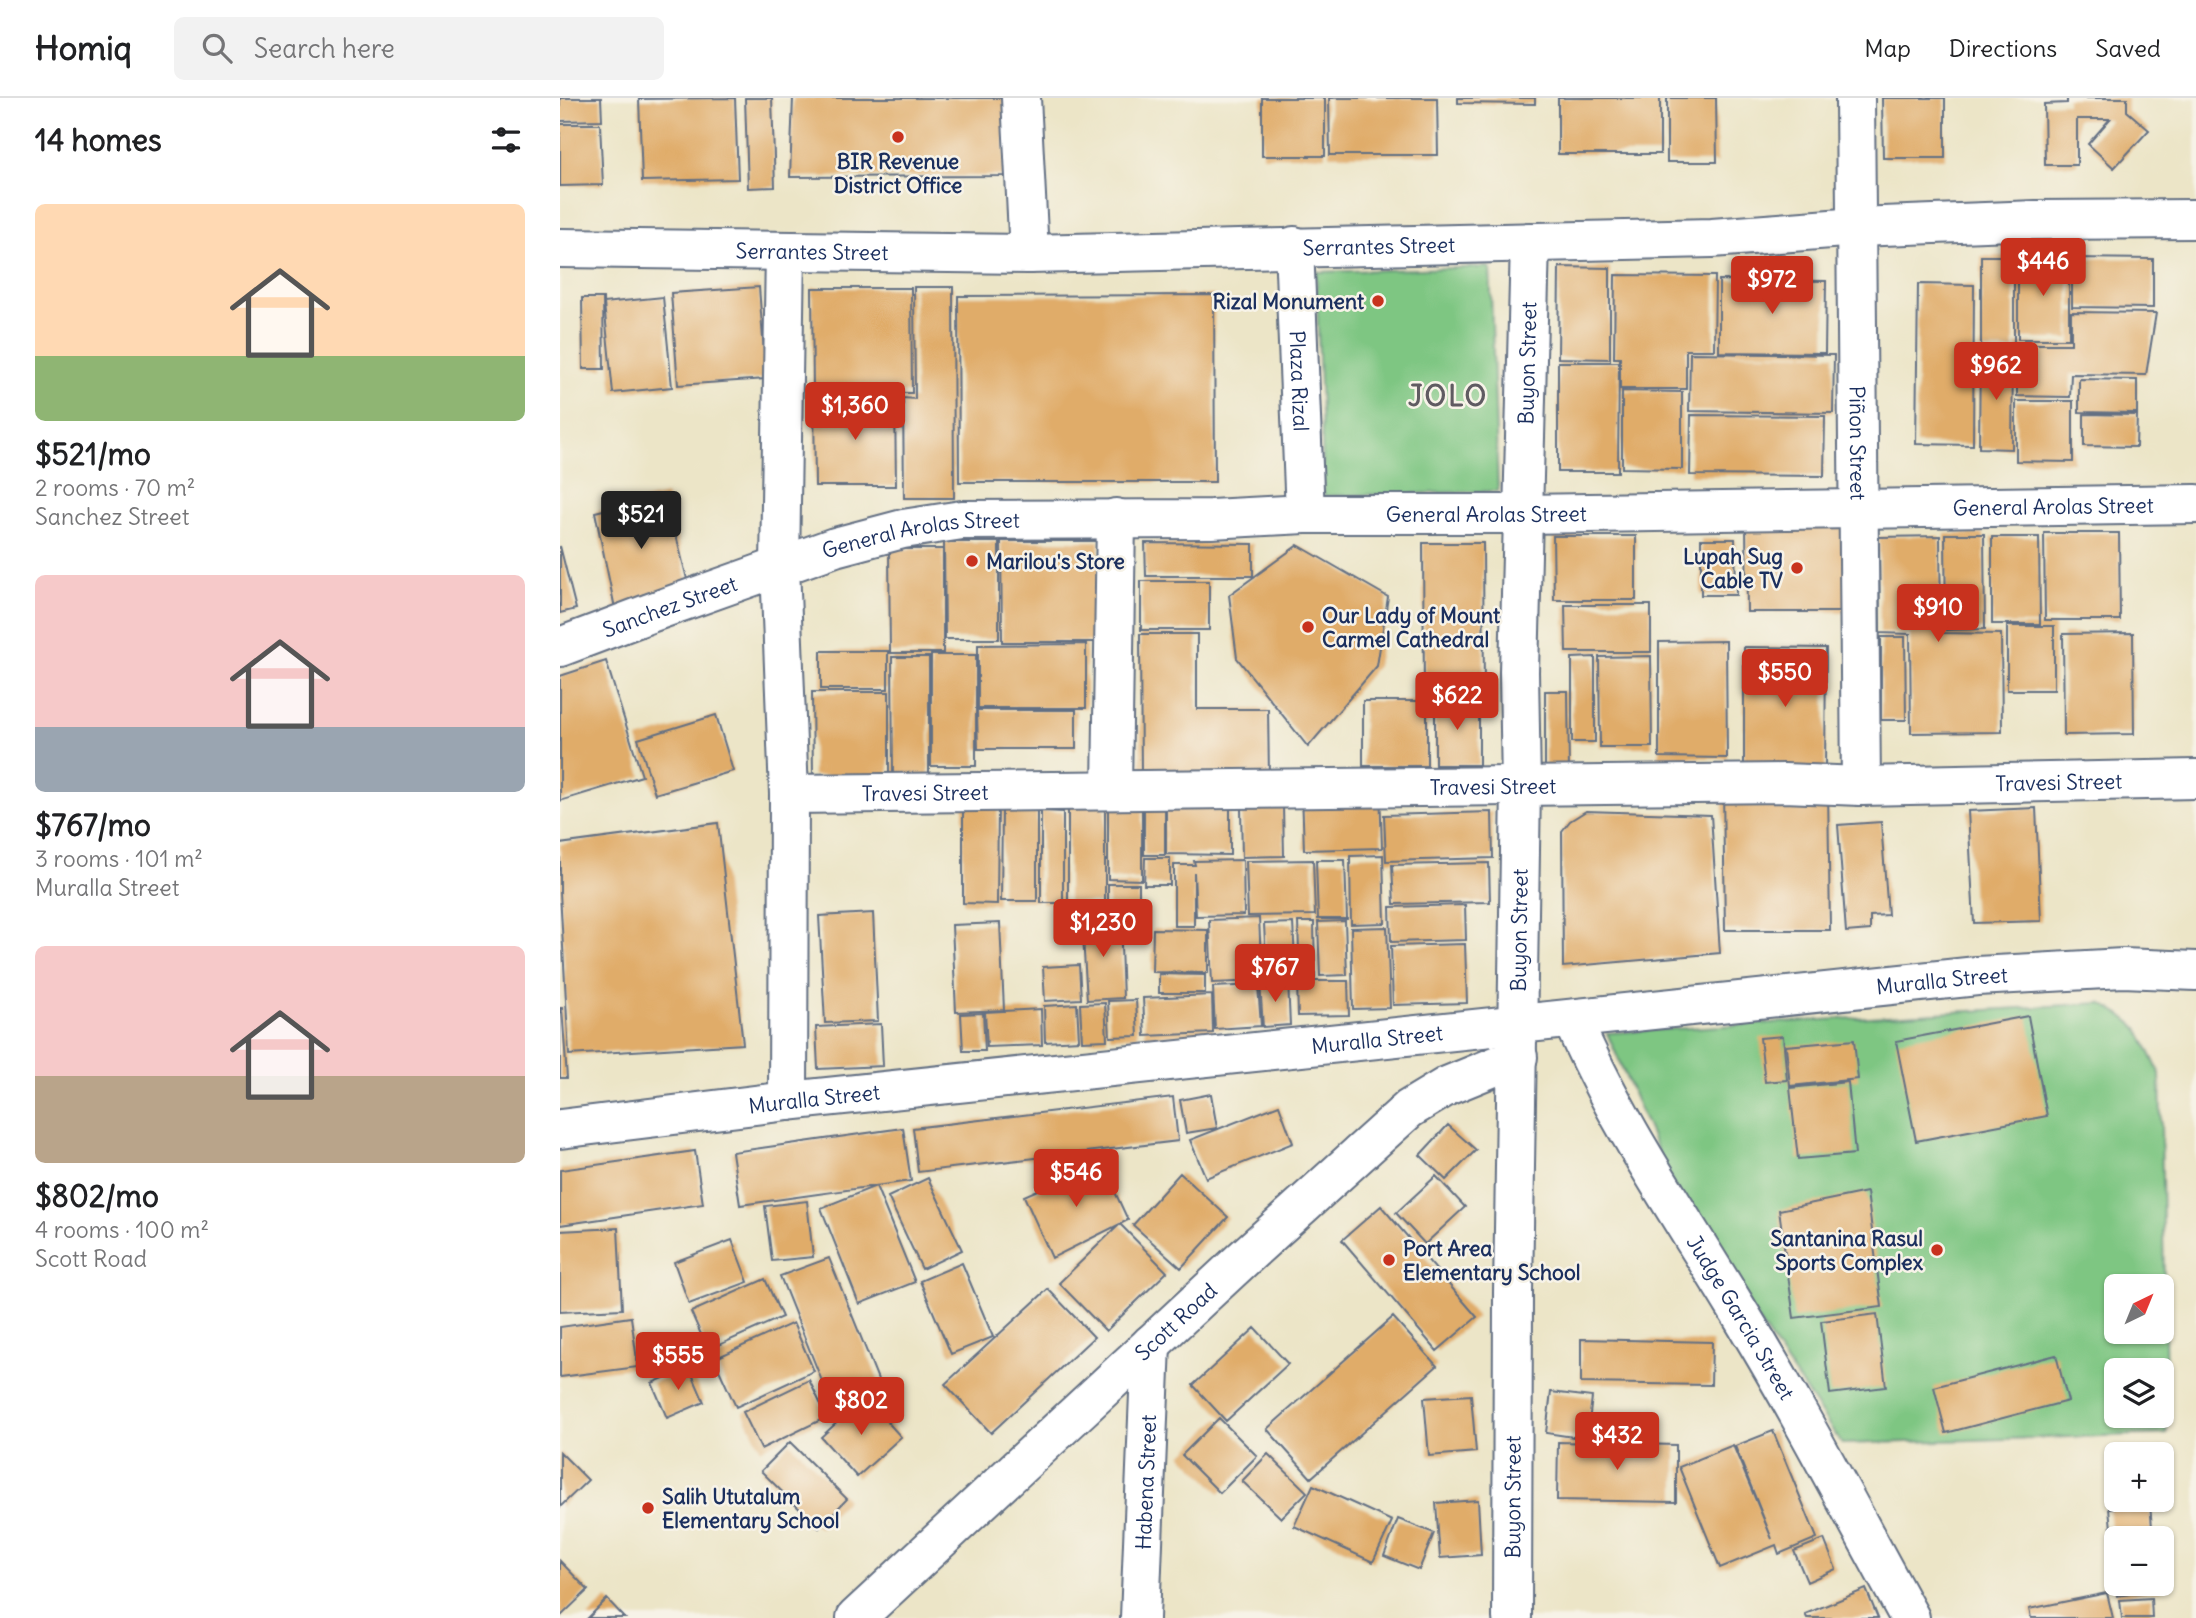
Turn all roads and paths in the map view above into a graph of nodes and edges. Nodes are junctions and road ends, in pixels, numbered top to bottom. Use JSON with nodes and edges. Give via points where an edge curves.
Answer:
{"nodes":[{"id":1,"x":1021,"y":98,"type":"edge"},
{"id":2,"x":1855,"y":98,"type":"edge"},
{"id":3,"x":2196,"y":219,"type":"edge"},
{"id":4,"x":1857,"y":227,"type":"junction"},
{"id":5,"x":1530,"y":242,"type":"junction"},
{"id":6,"x":1294,"y":246,"type":"junction"},
{"id":7,"x":560,"y":248,"type":"edge"},
{"id":8,"x":785,"y":251,"type":"junction"},
{"id":9,"x":1029,"y":254,"type":"junction"},
{"id":10,"x":2196,"y":504,"type":"edge"},
{"id":11,"x":1860,"y":509,"type":"junction"},
{"id":12,"x":1305,"y":514,"type":"junction"},
{"id":13,"x":1523,"y":514,"type":"junction"},
{"id":14,"x":1116,"y":518,"type":"junction"},
{"id":15,"x":780,"y":566,"type":"junction"},
{"id":16,"x":560,"y":648,"type":"edge"},
{"id":17,"x":2196,"y":779,"type":"edge"},
{"id":18,"x":1861,"y":786,"type":"junction"},
{"id":19,"x":1521,"y":787,"type":"junction"},
{"id":20,"x":1112,"y":789,"type":"junction"},
{"id":21,"x":789,"y":794,"type":"junction"},
{"id":22,"x":2196,"y":971,"type":"edge"},
{"id":23,"x":1572,"y":1019,"type":"junction"},
{"id":24,"x":1518,"y":1041,"type":"junction"},
{"id":25,"x":788,"y":1101,"type":"junction"},
{"id":26,"x":560,"y":1129,"type":"edge"},
{"id":27,"x":1151,"y":1344,"type":"junction"},
{"id":28,"x":856,"y":1618,"type":"edge"},
{"id":29,"x":1140,"y":1618,"type":"edge"},
{"id":30,"x":1512,"y":1618,"type":"edge"},
{"id":31,"x":1910,"y":1618,"type":"edge"}],
"edges":[{"from":1,"to":9,"type":"street"},
{"from":2,"to":4,"type":"street","name":"Piñon Street"},
{"from":3,"to":4,"type":"street","name":"Serrantes Street"},
{"from":4,"to":5,"type":"street","name":"Serrantes Street","via":[[1712,238]]},
{"from":4,"to":11,"type":"street","name":"Piñon Street"},
{"from":5,"to":6,"type":"street","name":"Serrantes Street"},
{"from":5,"to":13,"type":"street","name":"Buyon Street"},
{"from":6,"to":9,"type":"street","name":"Serrantes Street"},
{"from":6,"to":12,"type":"street","name":"Plaza Rizal"},
{"from":7,"to":8,"type":"street","name":"Serrantes Street"},
{"from":8,"to":9,"type":"street","name":"Serrantes Street"},
{"from":8,"to":15,"type":"street"},
{"from":10,"to":11,"type":"street","name":"General Arolas Street"},
{"from":11,"to":13,"type":"street","name":"General Arolas Street"},
{"from":11,"to":18,"type":"street","name":"Piñon Street"},
{"from":12,"to":13,"type":"street","name":"General Arolas Street"},
{"from":12,"to":14,"type":"street","name":"General Arolas Street"},
{"from":13,"to":19,"type":"street","name":"Buyon Street"},
{"from":14,"to":15,"type":"street","name":"General Arolas Street","via":[[962,520],[904,529]]},
{"from":14,"to":20,"type":"street"},
{"from":15,"to":16,"type":"street","name":"Sanchez Street"},
{"from":15,"to":21,"type":"street"},
{"from":17,"to":18,"type":"street","name":"Travesi Street"},
{"from":18,"to":19,"type":"street","name":"Travesi Street"},
{"from":19,"to":20,"type":"street","name":"Travesi Street"},
{"from":19,"to":24,"type":"street","name":"Buyon Street"},
{"from":20,"to":21,"type":"street","name":"Travesi Street"},
{"from":21,"to":25,"type":"street"},
{"from":22,"to":23,"type":"street","name":"Muralla Street","via":[[2123,968],[1977,976]]},
{"from":23,"to":24,"type":"street","name":"Muralla Street"},
{"from":23,"to":31,"type":"street","name":"Judge Garcia Street","via":[[1628,1130],[1735,1304]]},
{"from":24,"to":25,"type":"street","name":"Muralla Street"},
{"from":24,"to":27,"type":"street","name":"Scott Road","via":[[1409,1109]]},
{"from":24,"to":30,"type":"street","name":"Buyon Street"},
{"from":25,"to":26,"type":"street","name":"Muralla Street"},
{"from":27,"to":28,"type":"street","name":"Scott Road"},
{"from":27,"to":29,"type":"street","name":"Habena Street"}]}
